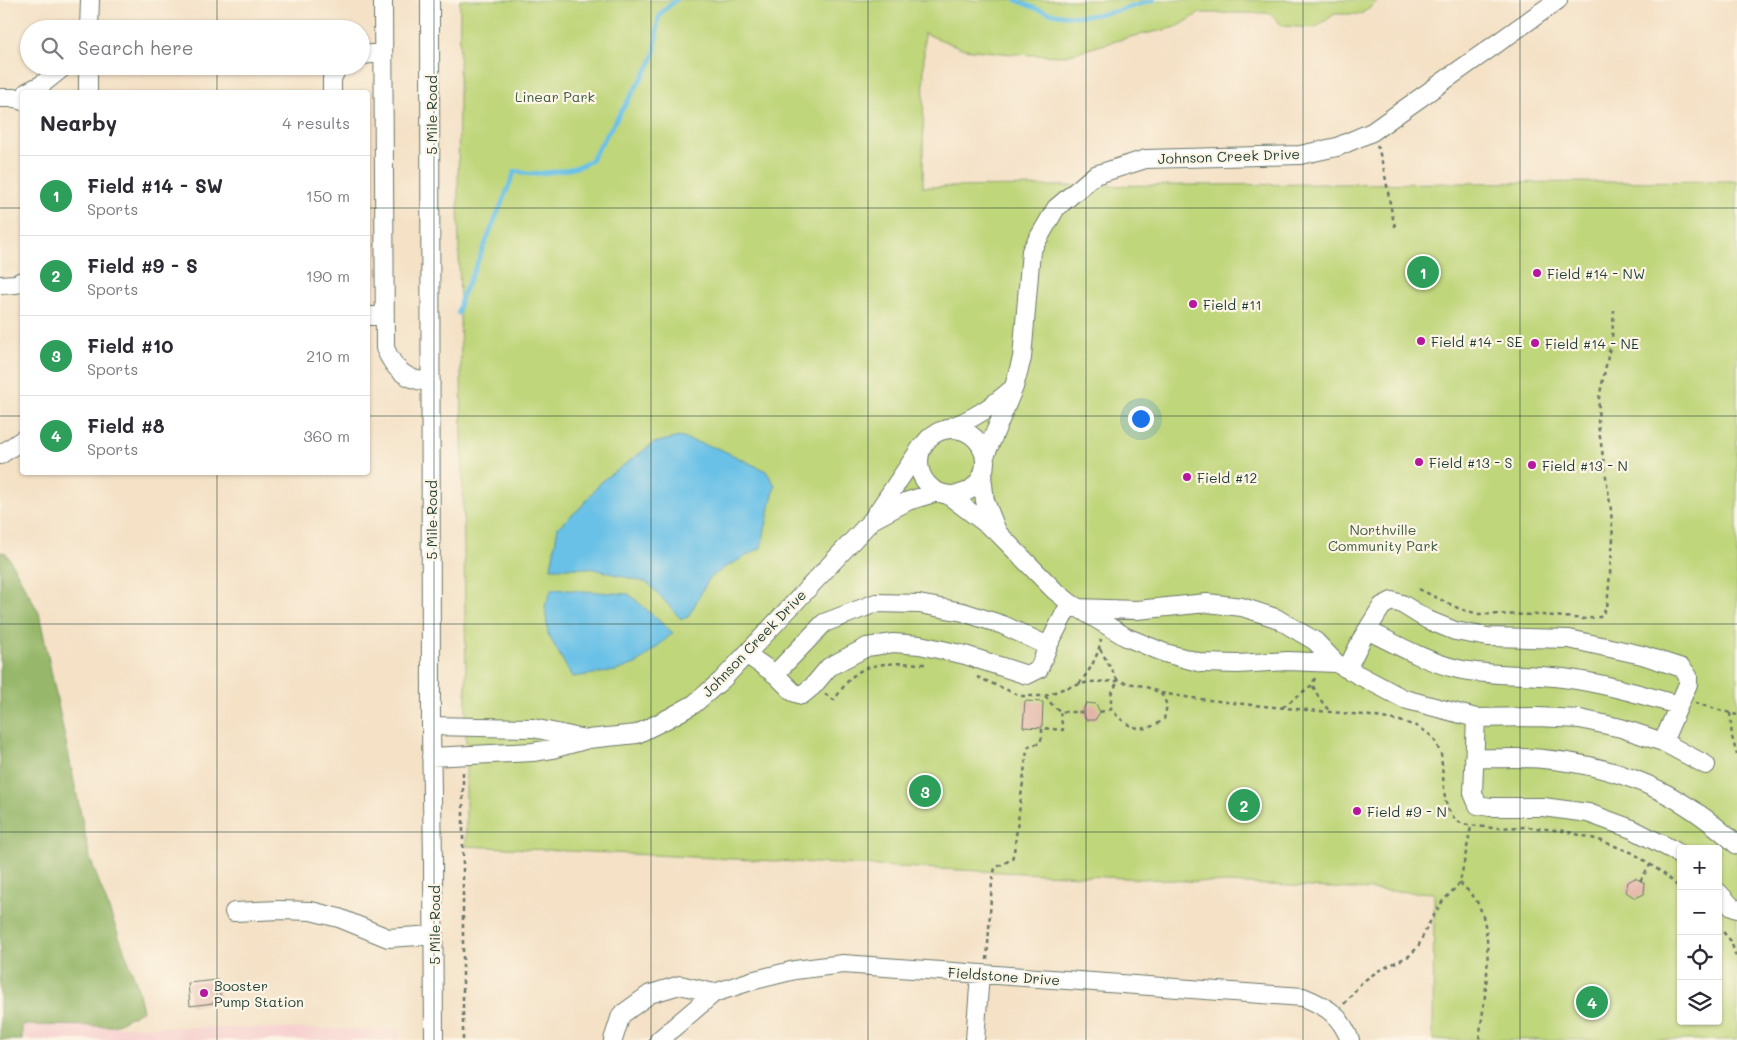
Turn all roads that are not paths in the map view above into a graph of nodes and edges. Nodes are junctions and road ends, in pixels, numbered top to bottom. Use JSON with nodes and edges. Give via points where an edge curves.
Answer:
{"nodes":[{"id":1,"x":90,"y":0,"type":"edge"},
{"id":2,"x":383,"y":0,"type":"edge"},
{"id":3,"x":430,"y":0,"type":"edge"},
{"id":4,"x":1558,"y":0,"type":"edge"},
{"id":5,"x":89,"y":20,"type":"edge"},
{"id":6,"x":383,"y":53,"type":"junction"},
{"id":7,"x":370,"y":54,"type":"edge"},
{"id":8,"x":53,"y":75,"type":"edge"},
{"id":9,"x":88,"y":75,"type":"edge"},
{"id":10,"x":334,"y":75,"type":"edge"},
{"id":11,"x":32,"y":90,"type":"edge"},
{"id":12,"x":88,"y":90,"type":"edge"},
{"id":13,"x":332,"y":90,"type":"edge"},
{"id":14,"x":20,"y":97,"type":"edge"},
{"id":15,"x":0,"y":98,"type":"edge"},
{"id":16,"x":376,"y":185,"type":"edge"},
{"id":17,"x":20,"y":282,"type":"edge"},
{"id":18,"x":0,"y":285,"type":"edge"},
{"id":19,"x":376,"y":316,"type":"edge"},
{"id":20,"x":431,"y":382,"type":"junction"},
{"id":21,"x":1014,"y":387,"type":"junction"},
{"id":22,"x":947,"y":428,"type":"junction"},
{"id":23,"x":20,"y":441,"type":"edge"},
{"id":24,"x":922,"y":446,"type":"junction"},
{"id":25,"x":0,"y":455,"type":"edge"},
{"id":26,"x":985,"y":456,"type":"junction"},
{"id":27,"x":982,"y":476,"type":"junction"},
{"id":28,"x":943,"y":494,"type":"junction"},
{"id":29,"x":872,"y":520,"type":"junction"},
{"id":30,"x":997,"y":532,"type":"junction"},
{"id":31,"x":1073,"y":606,"type":"junction"},
{"id":32,"x":1367,"y":630,"type":"junction"},
{"id":33,"x":1048,"y":646,"type":"junction"},
{"id":34,"x":746,"y":654,"type":"junction"},
{"id":35,"x":1342,"y":666,"type":"junction"},
{"id":36,"x":775,"y":674,"type":"junction"},
{"id":37,"x":1679,"y":702,"type":"junction"},
{"id":38,"x":1476,"y":718,"type":"junction"},
{"id":39,"x":431,"y":726,"type":"junction"},
{"id":40,"x":588,"y":739,"type":"junction"},
{"id":41,"x":1663,"y":742,"type":"junction"},
{"id":42,"x":431,"y":757,"type":"junction"},
{"id":43,"x":1474,"y":758,"type":"junction"},
{"id":44,"x":1706,"y":765,"type":"dead end"},
{"id":45,"x":1737,"y":845,"type":"edge"},
{"id":46,"x":1677,"y":854,"type":"edge"},
{"id":47,"x":1722,"y":896,"type":"edge"},
{"id":48,"x":1737,"y":909,"type":"edge"},
{"id":49,"x":234,"y":912,"type":"dead end"},
{"id":50,"x":434,"y":935,"type":"junction"},
{"id":51,"x":983,"y":974,"type":"junction"},
{"id":52,"x":714,"y":993,"type":"junction"},
{"id":53,"x":434,"y":1040,"type":"edge"},
{"id":54,"x":613,"y":1040,"type":"edge"},
{"id":55,"x":659,"y":1040,"type":"edge"},
{"id":56,"x":975,"y":1040,"type":"edge"},
{"id":57,"x":1350,"y":1040,"type":"edge"}],
"edges":[{"from":1,"to":5,"type":"street"},
{"from":2,"to":6,"type":"street"},
{"from":3,"to":20,"type":"street","name":"5 Mile Road"},
{"from":4,"to":21,"type":"street","name":"Johnson Creek Drive","via":[[1370,133],[1337,147],[1300,155],[1146,159],[1096,175],[1056,208],[1031,251],[1022,358]]},
{"from":6,"to":7,"type":"street"},
{"from":6,"to":16,"type":"street"},
{"from":8,"to":11,"type":"street"},
{"from":9,"to":12,"type":"street"},
{"from":10,"to":13,"type":"street"},
{"from":14,"to":15,"type":"street"},
{"from":16,"to":19,"type":"street"},
{"from":17,"to":18,"type":"street"},
{"from":19,"to":20,"type":"street","via":[[390,361],[404,375],[417,381]]},
{"from":20,"to":39,"type":"street","name":"5 Mile Road"},
{"from":21,"to":22,"type":"street","via":[[989,409]]},
{"from":21,"to":26,"type":"street","name":"Johnson Creek Drive"},
{"from":22,"to":24,"type":"street","via":[[928,438]]},
{"from":22,"to":26,"type":"street","via":[[957,428],[976,438]]},
{"from":23,"to":25,"type":"street"},
{"from":24,"to":28,"type":"street","via":[[919,468],[926,482]]},
{"from":24,"to":29,"type":"street","name":"Johnson Creek Drive"},
{"from":26,"to":27,"type":"street"},
{"from":27,"to":28,"type":"street","via":[[968,491],[958,495]]},
{"from":27,"to":30,"type":"street","via":[[985,501]]},
{"from":28,"to":29,"type":"street","name":"Johnson Creek Drive","via":[[908,501]]},
{"from":28,"to":30,"type":"street"},
{"from":29,"to":34,"type":"street","name":"Johnson Creek Drive"},
{"from":30,"to":31,"type":"street"},
{"from":31,"to":33,"type":"street"},
{"from":31,"to":35,"type":"street","via":[[1126,637],[1165,653],[1202,663],[1288,661]]},
{"from":31,"to":35,"type":"street","via":[[1138,610],[1207,603],[1242,607],[1276,618],[1315,641]]},
{"from":32,"to":35,"type":"street"},
{"from":32,"to":37,"type":"street","via":[[1455,668],[1484,674],[1598,683]]},
{"from":32,"to":37,"type":"street","via":[[1382,606],[1392,601],[1456,631],[1488,637],[1587,641],[1682,668],[1688,676],[1688,684]]},
{"from":33,"to":36,"type":"street","via":[[1003,625],[963,612],[919,604],[876,603],[824,624]]},
{"from":33,"to":36,"type":"street","via":[[1039,669],[1027,675],[965,655],[893,643],[867,647],[829,666],[802,695],[793,692]]},
{"from":34,"to":36,"type":"street"},
{"from":34,"to":40,"type":"street","name":"Johnson Creek Drive","via":[[694,704],[669,718],[637,734]]},
{"from":35,"to":38,"type":"street","via":[[1404,699]]},
{"from":37,"to":41,"type":"street"},
{"from":38,"to":41,"type":"street","via":[[1580,719]]},
{"from":38,"to":43,"type":"street"},
{"from":39,"to":40,"type":"street","name":"Johnson Creek Drive","via":[[533,728]]},
{"from":39,"to":42,"type":"street","name":"5 Mile Road"},
{"from":40,"to":42,"type":"street","name":"Johnson Creek Drive","via":[[533,752]]},
{"from":41,"to":44,"type":"street"},
{"from":42,"to":50,"type":"street","name":"5 Mile Road"},
{"from":43,"to":45,"type":"street","via":[[1542,759],[1592,766],[1637,779],[1676,798],[1717,826]]},
{"from":43,"to":46,"type":"street","via":[[1472,793],[1478,805],[1543,807],[1588,813],[1632,829]]},
{"from":47,"to":48,"type":"street"},
{"from":49,"to":50,"type":"street","via":[[311,911],[339,918],[388,938]]},
{"from":50,"to":53,"type":"street","name":"5 Mile Road"},
{"from":51,"to":52,"type":"street","name":"Fieldstone Drive","via":[[843,964],[795,970]]},
{"from":51,"to":56,"type":"street"},
{"from":51,"to":57,"type":"street","name":"Fieldstone Drive","via":[[1303,997],[1334,1014],[1343,1023]]},
{"from":52,"to":54,"type":"street","via":[[680,985],[650,994],[621,1015]]},
{"from":52,"to":55,"type":"street","name":"Fieldstone Drive"}]}
